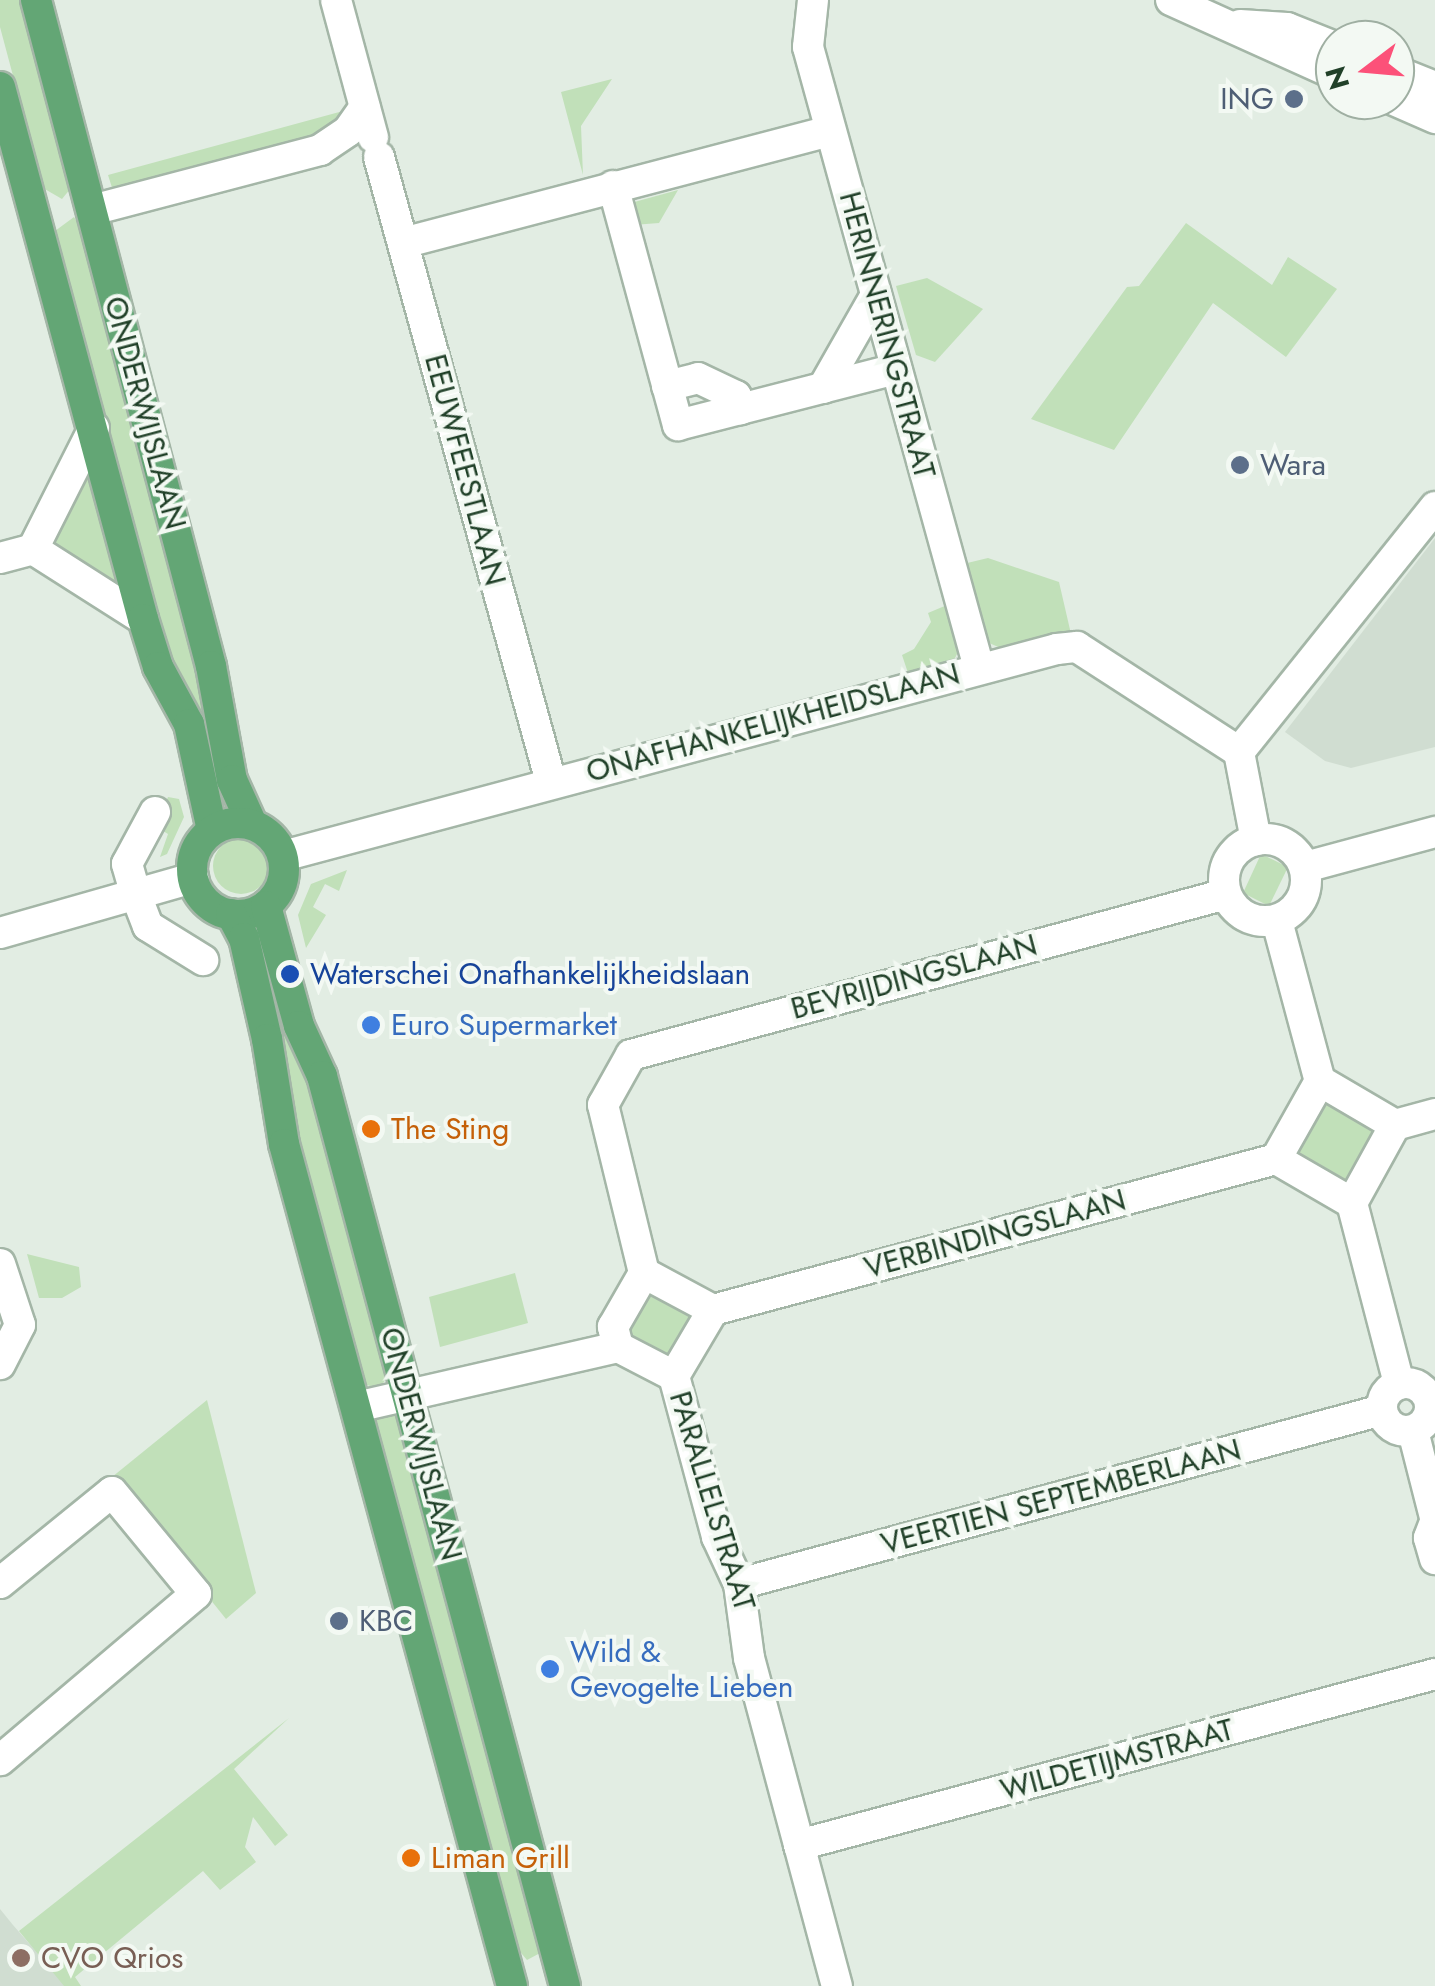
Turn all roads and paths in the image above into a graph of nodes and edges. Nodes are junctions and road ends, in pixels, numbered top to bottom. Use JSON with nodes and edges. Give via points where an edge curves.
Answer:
{"nodes":[{"id":1,"x":36,"y":0,"type":"edge"},
{"id":2,"x":336,"y":0,"type":"edge"},
{"id":3,"x":813,"y":0,"type":"edge"},
{"id":4,"x":1171,"y":0,"type":"edge"},
{"id":5,"x":1232,"y":25,"type":"junction"},
{"id":6,"x":1315,"y":39,"type":"edge"},
{"id":7,"x":1315,"y":64,"type":"edge"},
{"id":8,"x":0,"y":86,"type":"edge"},
{"id":9,"x":365,"y":107,"type":"junction"},
{"id":10,"x":830,"y":131,"type":"junction"},
{"id":11,"x":613,"y":186,"type":"junction"},
{"id":12,"x":98,"y":208,"type":"junction"},
{"id":13,"x":403,"y":243,"type":"junction"},
{"id":14,"x":876,"y":295,"type":"junction"},
{"id":15,"x":896,"y":369,"type":"junction"},
{"id":16,"x":823,"y":388,"type":"junction"},
{"id":17,"x":94,"y":428,"type":"junction"},
{"id":18,"x":1435,"y":507,"type":"edge"},
{"id":19,"x":33,"y":549,"type":"junction"},
{"id":20,"x":0,"y":558,"type":"edge"},
{"id":21,"x":143,"y":619,"type":"junction"},
{"id":22,"x":979,"y":668,"type":"junction"},
{"id":23,"x":1239,"y":752,"type":"junction"},
{"id":24,"x":551,"y":782,"type":"junction"},
{"id":25,"x":156,"y":812,"type":"dead end"},
{"id":26,"x":252,"y":824,"type":"junction"},
{"id":27,"x":212,"y":830,"type":"junction"},
{"id":28,"x":1435,"y":832,"type":"edge"},
{"id":29,"x":1256,"y":840,"type":"junction"},
{"id":30,"x":283,"y":856,"type":"junction"},
{"id":31,"x":1305,"y":868,"type":"junction"},
{"id":32,"x":193,"y":878,"type":"junction"},
{"id":33,"x":1226,"y":894,"type":"junction"},
{"id":34,"x":136,"y":895,"type":"junction"},
{"id":35,"x":266,"y":906,"type":"junction"},
{"id":36,"x":231,"y":914,"type":"junction"},
{"id":37,"x":1277,"y":921,"type":"junction"},
{"id":38,"x":0,"y":933,"type":"edge"},
{"id":39,"x":203,"y":960,"type":"dead end"},
{"id":40,"x":1320,"y":1081,"type":"junction"},
{"id":41,"x":1435,"y":1114,"type":"edge"},
{"id":42,"x":1395,"y":1125,"type":"junction"},
{"id":43,"x":1276,"y":1159,"type":"junction"},
{"id":44,"x":1352,"y":1203,"type":"junction"},
{"id":45,"x":0,"y":1264,"type":"edge"},
{"id":46,"x":644,"y":1272,"type":"junction"},
{"id":47,"x":713,"y":1310,"type":"junction"},
{"id":48,"x":615,"y":1337,"type":"junction"},
{"id":49,"x":0,"y":1364,"type":"edge"},
{"id":50,"x":674,"y":1376,"type":"junction"},
{"id":51,"x":1399,"y":1384,"type":"junction"},
{"id":52,"x":407,"y":1392,"type":"junction"},
{"id":53,"x":1432,"y":1398,"type":"edge"},
{"id":54,"x":356,"y":1407,"type":"junction"},
{"id":55,"x":1382,"y":1410,"type":"junction"},
{"id":56,"x":1413,"y":1430,"type":"junction"},
{"id":57,"x":1435,"y":1520,"type":"edge"},
{"id":58,"x":1435,"y":1560,"type":"edge"},
{"id":59,"x":0,"y":1582,"type":"edge"},
{"id":60,"x":739,"y":1584,"type":"junction"},
{"id":61,"x":1435,"y":1674,"type":"edge"},
{"id":62,"x":0,"y":1760,"type":"edge"},
{"id":63,"x":799,"y":1845,"type":"junction"},
{"id":64,"x":506,"y":1985,"type":"edge"},
{"id":65,"x":566,"y":1986,"type":"edge"},
{"id":66,"x":837,"y":1986,"type":"edge"}],
"edges":[{"from":1,"to":12,"type":"main road","name":"ONDERWIJSLAAN"},
{"from":2,"to":9,"type":"street","name":"EEUWFEESTLAAN"},
{"from":3,"to":10,"type":"street","name":"HERINNERINGSTRAAT","via":[[808,47]]},
{"from":4,"to":5,"type":"street"},
{"from":5,"to":6,"type":"street","via":[[1286,28]]},
{"from":5,"to":7,"type":"street"},
{"from":8,"to":17,"type":"main road","name":"ONDERWIJSLAAN"},
{"from":9,"to":12,"type":"street","via":[[348,131],[320,150]]},
{"from":9,"to":13,"type":"street","name":"EEUWFEESTLAAN"},
{"from":10,"to":11,"type":"street"},
{"from":10,"to":14,"type":"street","name":"HERINNERINGSTRAAT"},
{"from":11,"to":13,"type":"street"},
{"from":11,"to":16,"type":"street","via":[[678,425]]},
{"from":12,"to":26,"type":"main road","name":"ONDERWIJSLAAN","via":[[211,666],[232,780]]},
{"from":13,"to":24,"type":"street","name":"EEUWFEESTLAAN"},
{"from":14,"to":15,"type":"street","name":"HERINNERINGSTRAAT"},
{"from":14,"to":16,"type":"street"},
{"from":15,"to":16,"type":"street"},
{"from":15,"to":22,"type":"street","name":"HERINNERINGSTRAAT"},
{"from":17,"to":19,"type":"street","name":"ONDERWIJSLAAN"},
{"from":17,"to":21,"type":"main road","name":"ONDERWIJSLAAN"},
{"from":18,"to":23,"type":"street"},
{"from":19,"to":20,"type":"street"},
{"from":19,"to":21,"type":"street"},
{"from":21,"to":27,"type":"main road","name":"ONDERWIJSLAAN","via":[[158,667],[188,724]]},
{"from":22,"to":23,"type":"street","name":"ONAFHANKELIJKHEIDSLAAN","via":[[1077,647]]},
{"from":22,"to":24,"type":"street","name":"ONAFHANKELIJKHEIDSLAAN"},
{"from":23,"to":29,"type":"street"},
{"from":24,"to":30,"type":"street","name":"ONAFHANKELIJKHEIDSLAAN"},
{"from":25,"to":34,"type":"street","via":[[127,864]]},
{"from":26,"to":27,"type":"main road"},
{"from":26,"to":30,"type":"main road","name":"ONDERWIJSLAAN"},
{"from":27,"to":32,"type":"main road","via":[[199,843]]},
{"from":28,"to":31,"type":"street"},
{"from":29,"to":31,"type":"street","via":[[1291,848]]},
{"from":29,"to":33,"type":"street","via":[[1229,860]]},
{"from":30,"to":35,"type":"main road","via":[[278,892]]},
{"from":31,"to":37,"type":"street","via":[[1302,900]]},
{"from":32,"to":34,"type":"street"},
{"from":32,"to":36,"type":"main road","name":"ONDERWIJSLAAN","via":[[200,895]]},
{"from":33,"to":37,"type":"street","via":[[1246,918]]},
{"from":33,"to":46,"type":"street","name":"BEVRIJDINGSLAAN","via":[[631,1055],[603,1106]]},
{"from":34,"to":38,"type":"street"},
{"from":34,"to":39,"type":"street","via":[[148,926]]},
{"from":35,"to":36,"type":"main road"},
{"from":35,"to":52,"type":"main road","name":"ONDERWIJSLAAN","via":[[299,1026],[322,1076]]},
{"from":36,"to":54,"type":"main road","name":"ONDERWIJSLAAN","via":[[244,938],[284,1144]]},
{"from":37,"to":40,"type":"street"},
{"from":40,"to":42,"type":"street"},
{"from":40,"to":43,"type":"street"},
{"from":41,"to":42,"type":"street"},
{"from":42,"to":44,"type":"street"},
{"from":43,"to":44,"type":"street"},
{"from":43,"to":47,"type":"street","name":"VERBINDINGSLAAN"},
{"from":44,"to":51,"type":"street"},
{"from":45,"to":49,"type":"street","via":[[18,1308],[19,1338]]},
{"from":46,"to":47,"type":"street"},
{"from":46,"to":48,"type":"street"},
{"from":47,"to":50,"type":"street"},
{"from":48,"to":50,"type":"street"},
{"from":48,"to":52,"type":"street","via":[[418,1379]]},
{"from":50,"to":60,"type":"street","name":"PARALLELSTRAAT","via":[[717,1537]]},
{"from":51,"to":53,"type":"street","via":[[1417,1385]]},
{"from":51,"to":55,"type":"street","via":[[1383,1399]]},
{"from":52,"to":54,"type":"street"},
{"from":52,"to":65,"type":"main road","name":"ONDERWIJSLAAN"},
{"from":53,"to":56,"type":"street","via":[[1428,1418]]},
{"from":54,"to":64,"type":"main road","name":"ONDERWIJSLAAN"},
{"from":55,"to":56,"type":"street","via":[[1395,1429]]},
{"from":55,"to":60,"type":"street","name":"VEERTIEN SEPTEMBERLAAN"},
{"from":56,"to":57,"type":"street"},
{"from":57,"to":58,"type":"street","via":[[1429,1538]]},
{"from":59,"to":62,"type":"street","via":[[112,1492],[196,1594]]},
{"from":60,"to":63,"type":"street","name":"PARALLELSTRAAT","via":[[770,1743]]},
{"from":61,"to":63,"type":"street","name":"WILDETIJMSTRAAT"},
{"from":63,"to":66,"type":"street","name":"PARALLELSTRAAT"}]}
